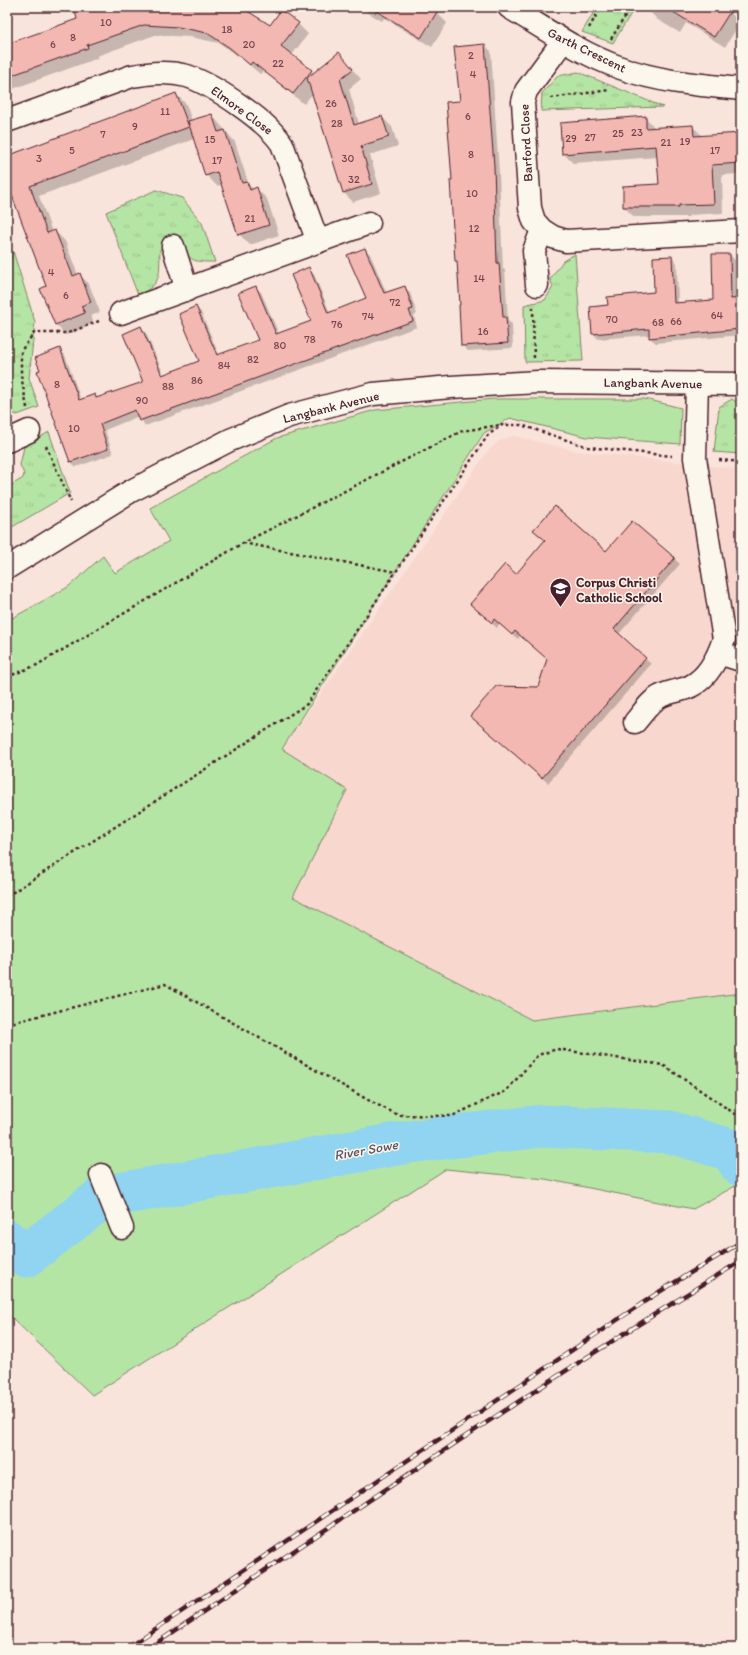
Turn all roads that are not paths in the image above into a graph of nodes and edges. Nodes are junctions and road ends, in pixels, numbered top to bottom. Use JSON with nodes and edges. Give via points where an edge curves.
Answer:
{"nodes":[{"id":1,"x":509,"y":7,"type":"edge"},
{"id":2,"x":563,"y":41,"type":"junction"},
{"id":3,"x":741,"y":89,"type":"edge"},
{"id":4,"x":7,"y":122,"type":"edge"},
{"id":5,"x":369,"y":223,"type":"dead end"},
{"id":6,"x":542,"y":230,"type":"junction"},
{"id":7,"x":741,"y":231,"type":"edge"},
{"id":8,"x":318,"y":242,"type":"junction"},
{"id":9,"x":173,"y":246,"type":"dead end"},
{"id":10,"x":537,"y":285,"type":"road end"},
{"id":11,"x":188,"y":290,"type":"junction"},
{"id":12,"x":121,"y":313,"type":"road end"},
{"id":13,"x":697,"y":383,"type":"junction"},
{"id":14,"x":741,"y":384,"type":"edge"},
{"id":15,"x":30,"y":431,"type":"road end"},
{"id":16,"x":7,"y":441,"type":"edge"},
{"id":17,"x":7,"y":568,"type":"edge"},
{"id":18,"x":719,"y":653,"type":"junction"},
{"id":19,"x":741,"y":660,"type":"edge"},
{"id":20,"x":635,"y":722,"type":"dead end"},
{"id":21,"x":101,"y":1175,"type":"dead end"},
{"id":22,"x":122,"y":1228,"type":"dead end"}],
"edges":[{"from":1,"to":2,"type":"street","name":"Garth Crescent"},
{"from":2,"to":3,"type":"street","name":"Garth Crescent","via":[[599,59],[643,75]]},
{"from":2,"to":6,"type":"street","name":"Barford Close","via":[[526,91],[523,102],[530,208],[534,221]]},
{"from":4,"to":8,"type":"street","name":"Elmore Close","via":[[132,76],[154,72],[188,76],[224,94],[277,136]]},
{"from":5,"to":8,"type":"street"},
{"from":6,"to":7,"type":"street","name":"Barford Close","via":[[553,238],[566,241]]},
{"from":6,"to":10,"type":"street","via":[[534,252]]},
{"from":8,"to":11,"type":"street"},
{"from":9,"to":11,"type":"street"},
{"from":11,"to":12,"type":"street"},
{"from":13,"to":14,"type":"street","name":"Langbank Avenue"},
{"from":13,"to":17,"type":"street","name":"Langbank Avenue","via":[[538,382],[451,387],[373,394],[289,416],[230,440],[131,491]]},
{"from":13,"to":18,"type":"street","via":[[695,458],[724,639]]},
{"from":15,"to":16,"type":"street"},
{"from":18,"to":19,"type":"street"},
{"from":18,"to":20,"type":"street","via":[[706,675],[691,686],[661,696],[650,704]]},
{"from":21,"to":22,"type":"street"}]}
